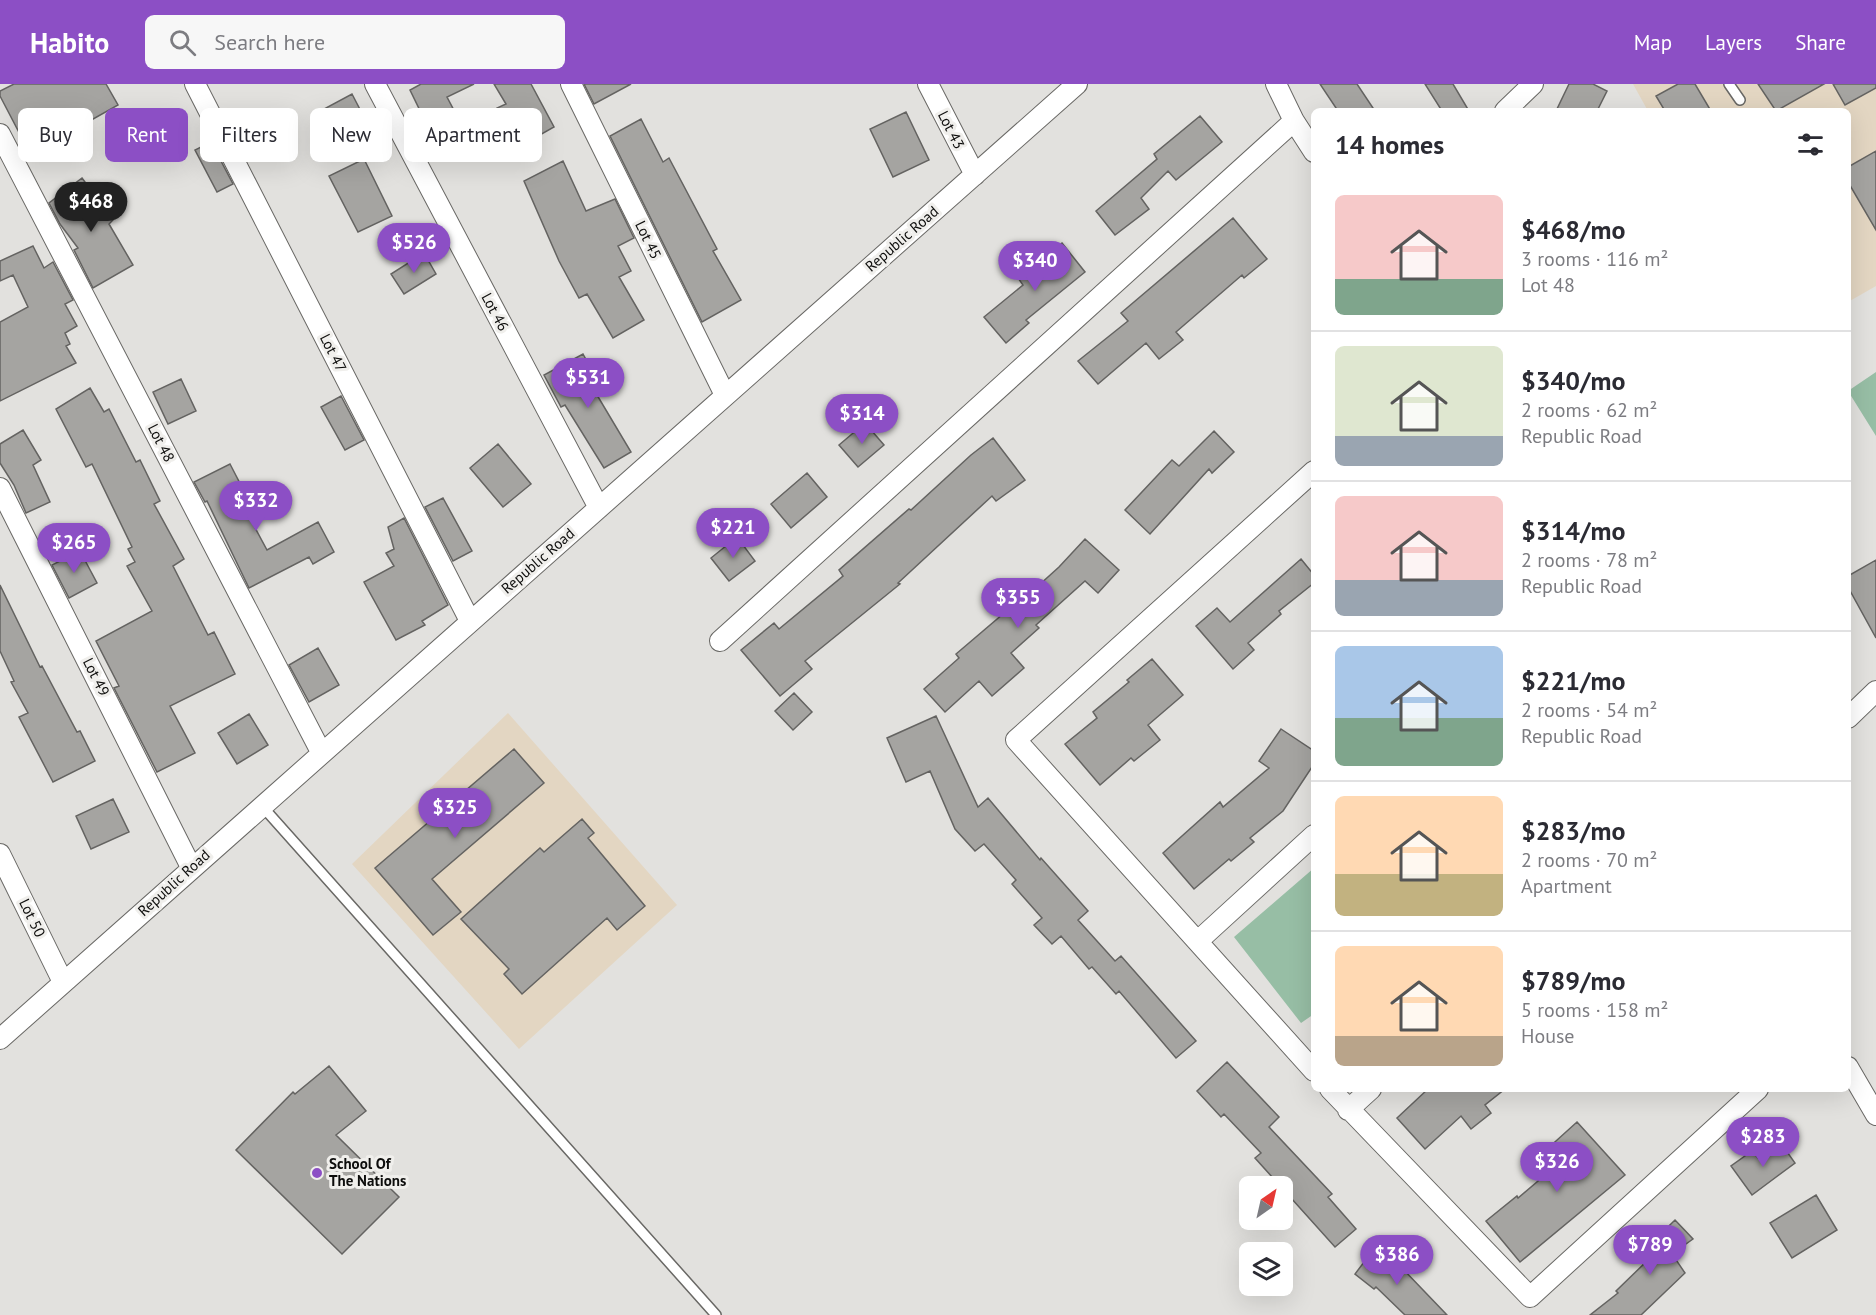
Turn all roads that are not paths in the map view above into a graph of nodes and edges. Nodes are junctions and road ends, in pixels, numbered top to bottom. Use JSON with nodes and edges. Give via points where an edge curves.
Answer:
{"nodes":[{"id":1,"x":195,"y":84,"type":"edge"},
{"id":2,"x":375,"y":84,"type":"edge"},
{"id":3,"x":571,"y":84,"type":"edge"},
{"id":4,"x":928,"y":84,"type":"edge"},
{"id":5,"x":1077,"y":84,"type":"edge"},
{"id":6,"x":1276,"y":84,"type":"edge"},
{"id":7,"x":1533,"y":84,"type":"edge"},
{"id":8,"x":1729,"y":84,"type":"edge"},
{"id":9,"x":1740,"y":100,"type":"dead end"},
{"id":10,"x":1508,"y":108,"type":"edge"},
{"id":11,"x":1294,"y":121,"type":"junction"},
{"id":12,"x":0,"y":134,"type":"edge"},
{"id":13,"x":1311,"y":147,"type":"edge"},
{"id":14,"x":975,"y":175,"type":"junction"},
{"id":15,"x":725,"y":395,"type":"junction"},
{"id":16,"x":1311,"y":474,"type":"edge"},
{"id":17,"x":0,"y":488,"type":"edge"},
{"id":18,"x":598,"y":508,"type":"junction"},
{"id":19,"x":470,"y":621,"type":"junction"},
{"id":20,"x":720,"y":641,"type":"dead end"},
{"id":21,"x":1876,"y":691,"type":"edge"},
{"id":22,"x":1851,"y":715,"type":"edge"},
{"id":23,"x":321,"y":752,"type":"junction"},
{"id":24,"x":262,"y":806,"type":"junction"},
{"id":25,"x":1311,"y":838,"type":"edge"},
{"id":26,"x":0,"y":854,"type":"edge"},
{"id":27,"x":192,"y":867,"type":"junction"},
{"id":28,"x":1198,"y":941,"type":"junction"},
{"id":29,"x":63,"y":982,"type":"junction"},
{"id":30,"x":0,"y":1039,"type":"edge"},
{"id":31,"x":1311,"y":1068,"type":"edge"},
{"id":32,"x":1851,"y":1072,"type":"edge"},
{"id":33,"x":1333,"y":1092,"type":"edge"},
{"id":34,"x":1368,"y":1092,"type":"edge"},
{"id":35,"x":1755,"y":1092,"type":"edge"},
{"id":36,"x":1348,"y":1110,"type":"junction"},
{"id":37,"x":1876,"y":1115,"type":"edge"},
{"id":38,"x":716,"y":1315,"type":"edge"}],
"edges":[{"from":1,"to":19,"type":"street","name":"Lot 47"},
{"from":2,"to":18,"type":"street","name":"Lot 46"},
{"from":3,"to":15,"type":"street","name":"Lot 45"},
{"from":4,"to":14,"type":"street","name":"Lot 43"},
{"from":5,"to":14,"type":"street","name":"Republic Road"},
{"from":6,"to":11,"type":"street"},
{"from":7,"to":10,"type":"street"},
{"from":8,"to":9,"type":"lane"},
{"from":11,"to":13,"type":"street"},
{"from":11,"to":20,"type":"street"},
{"from":12,"to":23,"type":"street","name":"Lot 48"},
{"from":14,"to":15,"type":"street","name":"Republic Road"},
{"from":15,"to":18,"type":"street","name":"Republic Road"},
{"from":16,"to":28,"type":"street","via":[[1016,740]]},
{"from":17,"to":27,"type":"street","name":"Lot 49"},
{"from":18,"to":19,"type":"street","name":"Republic Road"},
{"from":19,"to":23,"type":"street","name":"Republic Road"},
{"from":21,"to":22,"type":"street"},
{"from":23,"to":24,"type":"street","name":"Republic Road"},
{"from":24,"to":27,"type":"street","name":"Republic Road"},
{"from":24,"to":38,"type":"lane"},
{"from":25,"to":28,"type":"street"},
{"from":26,"to":29,"type":"street","name":"Lot 50"},
{"from":27,"to":29,"type":"street","name":"Republic Road"},
{"from":28,"to":31,"type":"street"},
{"from":29,"to":30,"type":"street","name":"Republic Road"},
{"from":32,"to":37,"type":"street"},
{"from":33,"to":36,"type":"street"},
{"from":34,"to":36,"type":"street"},
{"from":35,"to":36,"type":"street","via":[[1530,1297]]}]}
